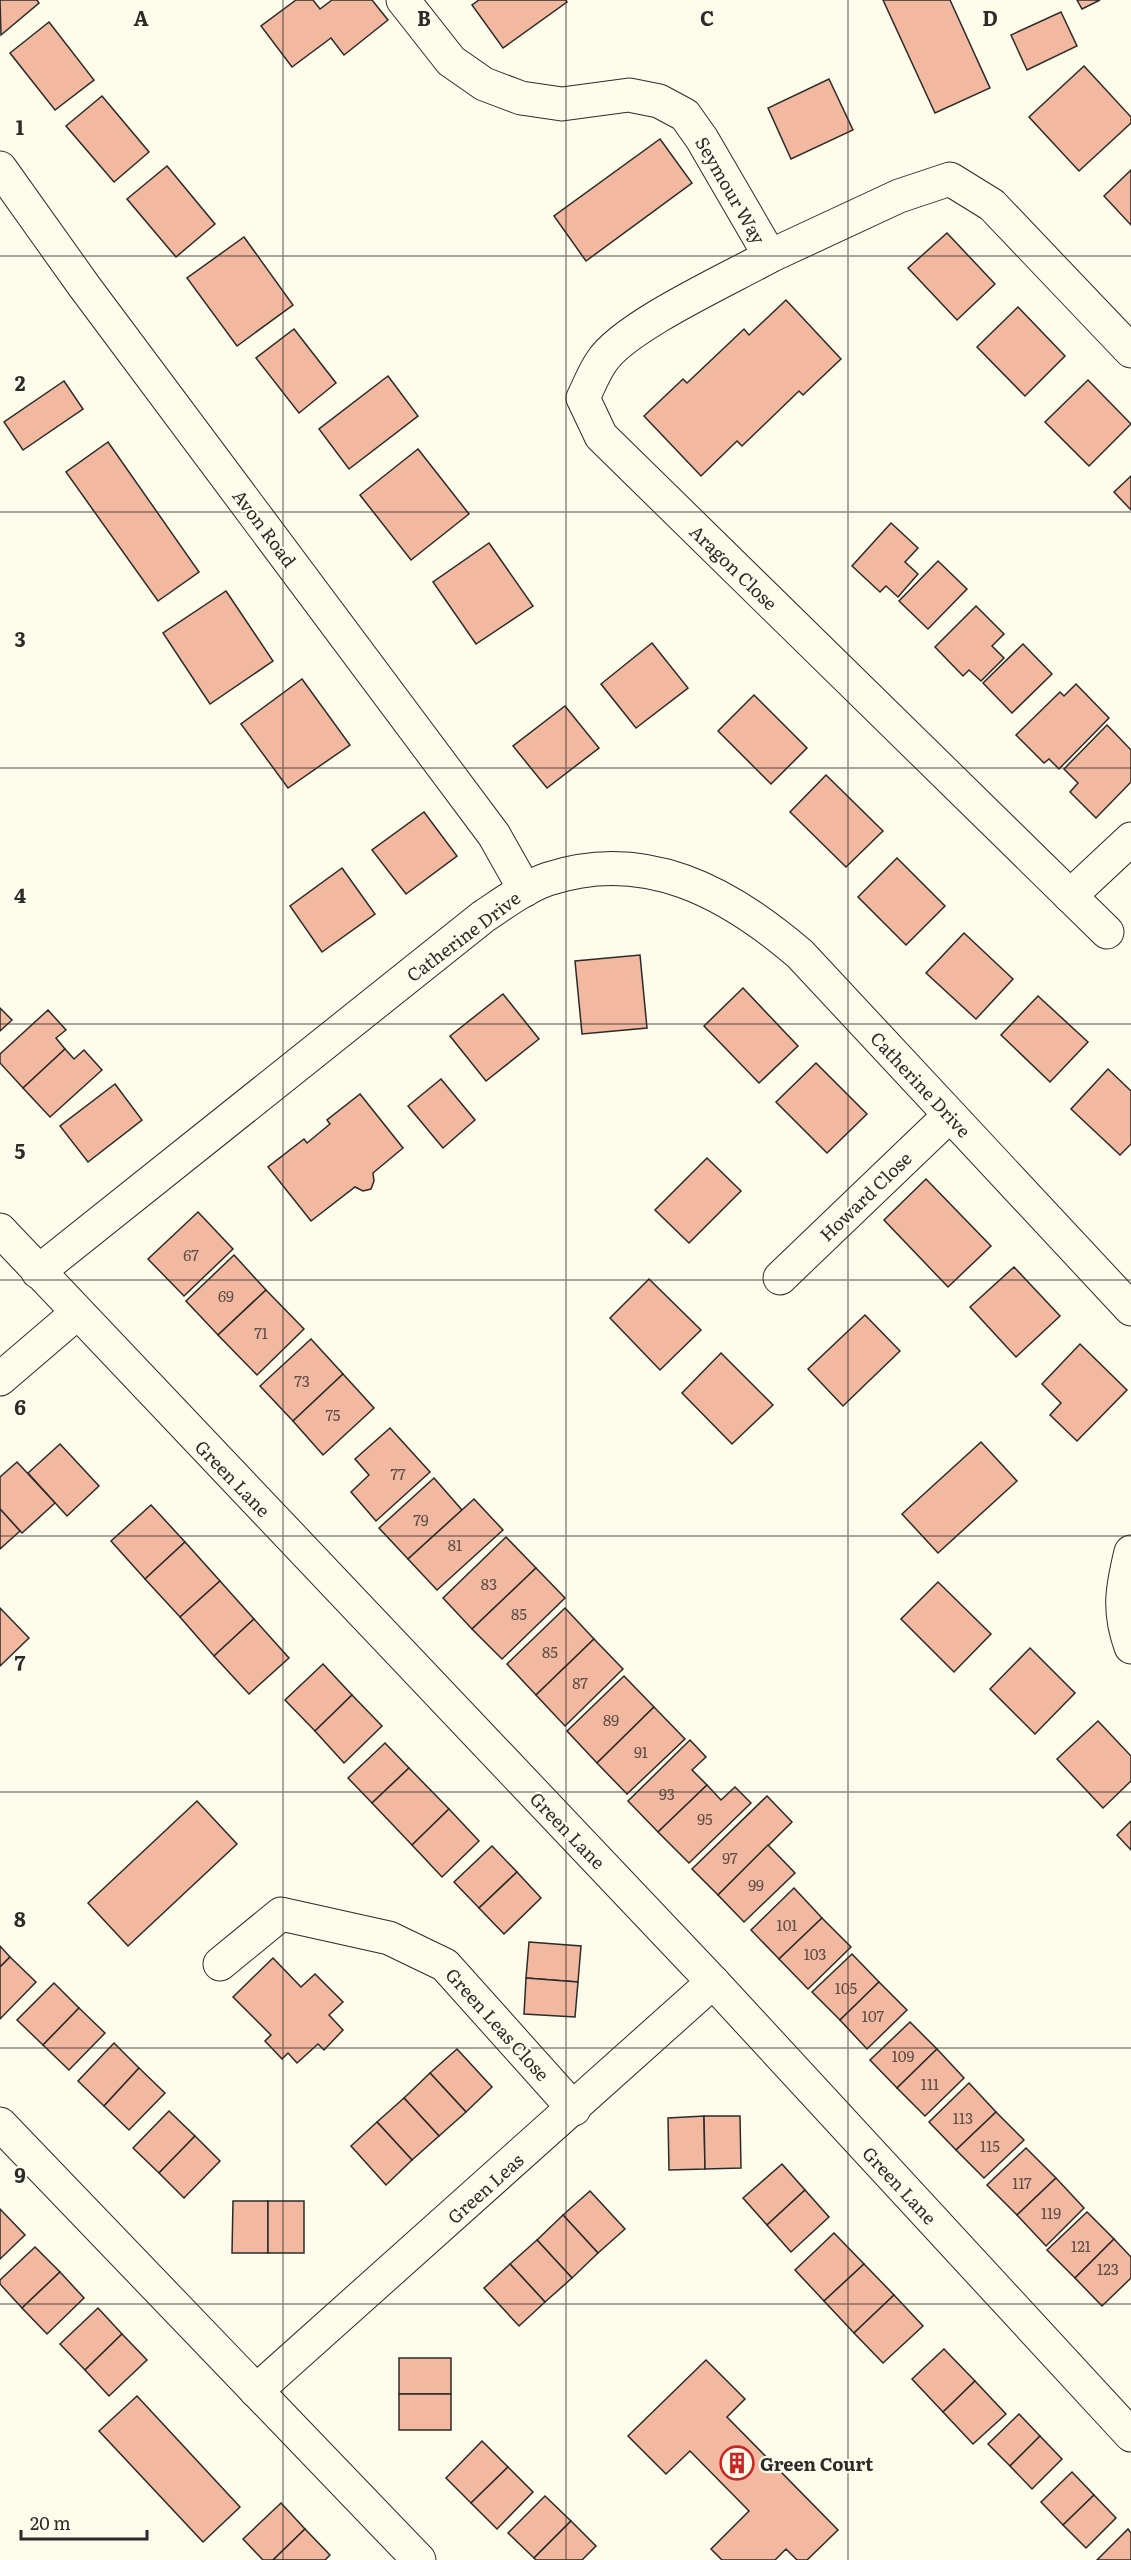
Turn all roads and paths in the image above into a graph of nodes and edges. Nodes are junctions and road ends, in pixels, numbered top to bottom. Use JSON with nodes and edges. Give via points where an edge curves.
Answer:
{"nodes":[{"id":1,"x":403,"y":0,"type":"edge"},
{"id":2,"x":0,"y":168,"type":"edge"},
{"id":3,"x":770,"y":256,"type":"junction"},
{"id":4,"x":1131,"y":351,"type":"edge"},
{"id":5,"x":1131,"y":839,"type":"edge"},
{"id":6,"x":525,"y":890,"type":"junction"},
{"id":7,"x":1070,"y":896,"type":"junction"},
{"id":8,"x":1107,"y":932,"type":"dead end"},
{"id":9,"x":950,"y":1115,"type":"junction"},
{"id":10,"x":0,"y":1230,"type":"edge"},
{"id":11,"x":38,"y":1272,"type":"junction"},
{"id":12,"x":780,"y":1278,"type":"dead end"},
{"id":13,"x":1131,"y":1309,"type":"edge"},
{"id":14,"x":76,"y":1313,"type":"junction"},
{"id":15,"x":0,"y":1379,"type":"edge"},
{"id":16,"x":1131,"y":1552,"type":"edge"},
{"id":17,"x":1131,"y":1647,"type":"edge"},
{"id":18,"x":220,"y":1964,"type":"dead end"},
{"id":19,"x":713,"y":1982,"type":"junction"},
{"id":20,"x":574,"y":2109,"type":"junction"},
{"id":21,"x":0,"y":2124,"type":"edge"},
{"id":22,"x":256,"y":2391,"type":"junction"},
{"id":23,"x":1131,"y":2435,"type":"edge"},
{"id":24,"x":419,"y":2560,"type":"edge"}],
"edges":[{"from":1,"to":3,"type":"street","name":"Seymour Way","via":[[451,61],[521,99],[562,104],[629,95],[659,101],[685,115]]},
{"from":2,"to":6,"type":"street","name":"Avon Road","via":[[494,835]]},
{"from":3,"to":4,"type":"street","name":"Seymour Way","via":[[899,196],[950,179],[992,205]]},
{"from":3,"to":7,"type":"street","name":"Aragon Close","via":[[675,307],[622,342],[603,360],[583,398],[596,426],[609,444]]},
{"from":5,"to":7,"type":"street"},
{"from":6,"to":9,"type":"street","name":"Catherine Drive","via":[[586,869],[635,870],[686,880],[727,900],[764,923],[800,954]]},
{"from":6,"to":11,"type":"street","name":"Catherine Drive","via":[[484,916]]},
{"from":7,"to":8,"type":"street","name":"Aragon Close"},
{"from":9,"to":12,"type":"street","name":"Howard Close"},
{"from":9,"to":13,"type":"street","name":"Catherine Drive"},
{"from":10,"to":11,"type":"street","name":"Green Lane"},
{"from":11,"to":14,"type":"street","name":"Green Lane"},
{"from":14,"to":15,"type":"street"},
{"from":14,"to":19,"type":"street","name":"Green Lane"},
{"from":16,"to":17,"type":"street","via":[[1124,1581],[1122,1622]]},
{"from":18,"to":20,"type":"street","name":"Green Leas Close","via":[[281,1914],[389,1938],[445,1965]]},
{"from":19,"to":20,"type":"street","name":"Green Leas"},
{"from":19,"to":23,"type":"street","name":"Green Lane"},
{"from":20,"to":22,"type":"street","name":"Green Leas"},
{"from":21,"to":22,"type":"street"},
{"from":22,"to":24,"type":"street"}]}
